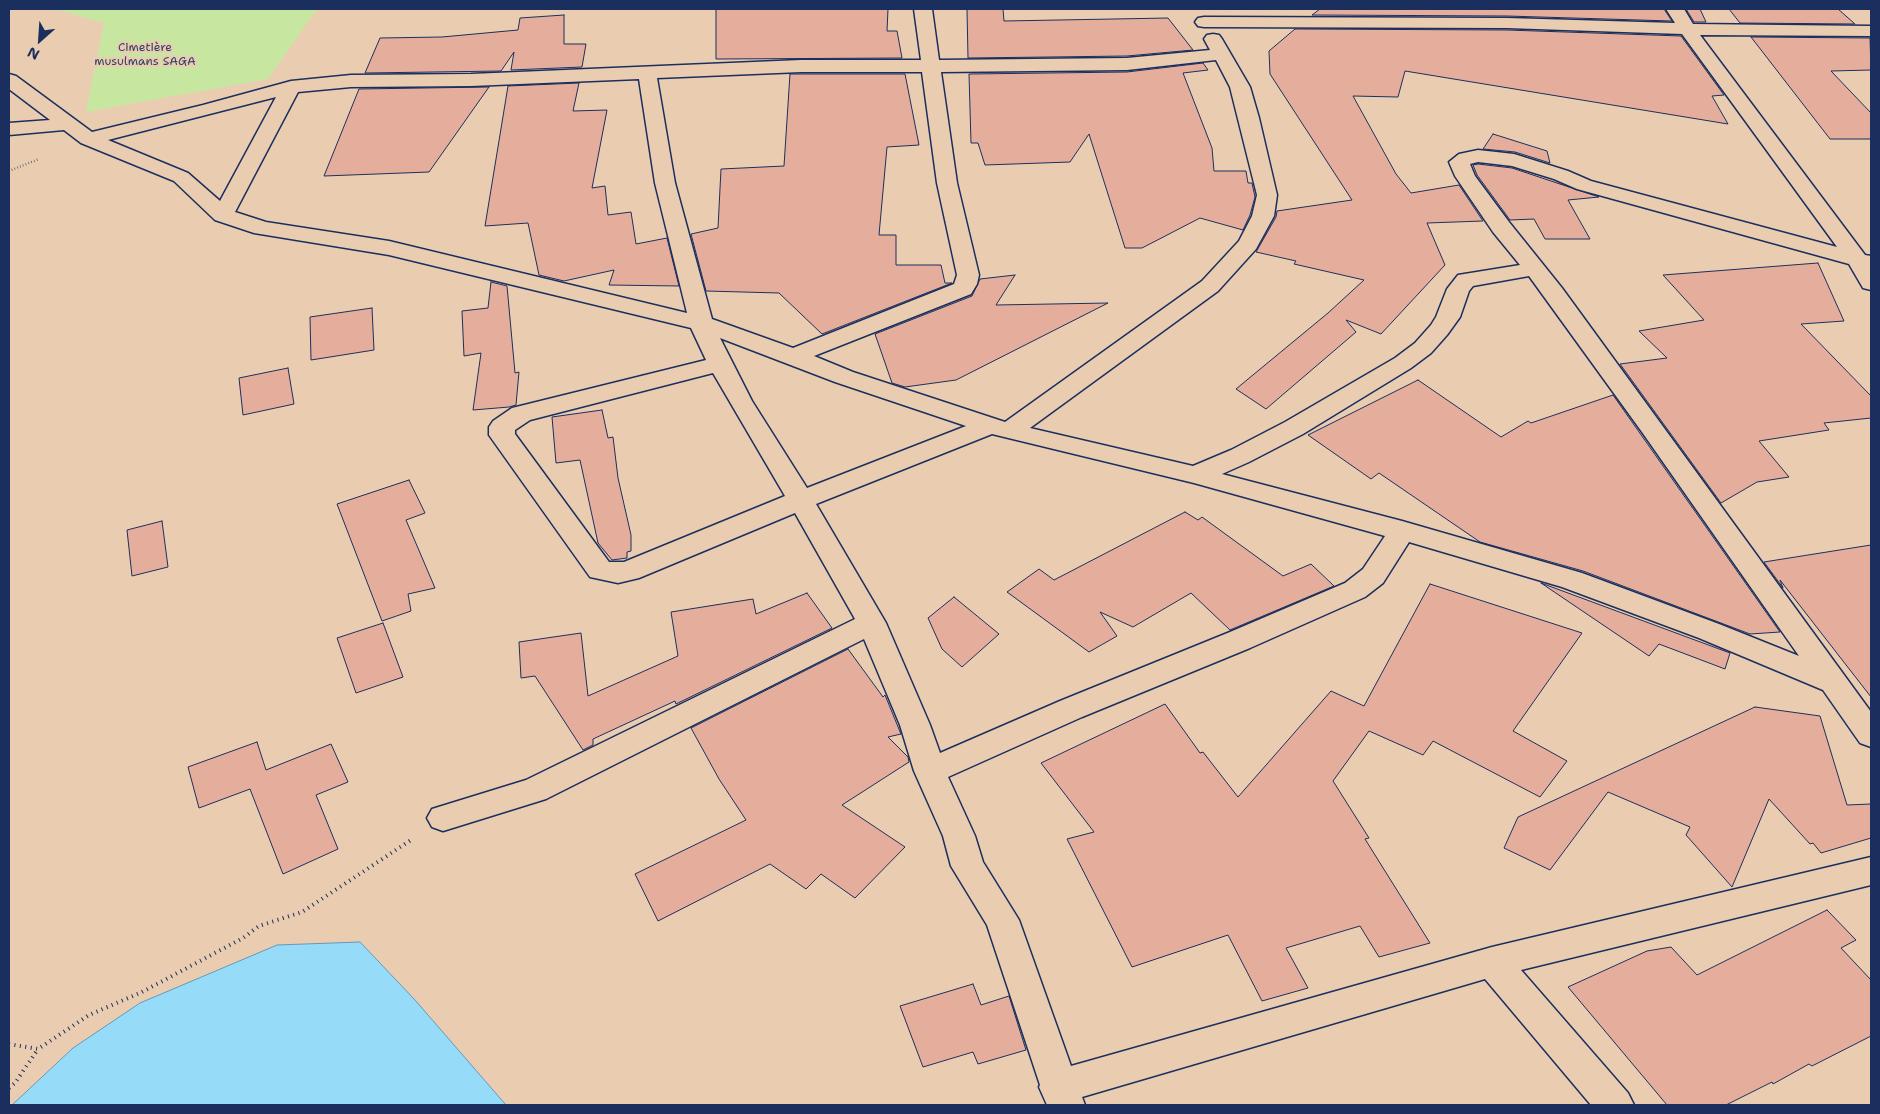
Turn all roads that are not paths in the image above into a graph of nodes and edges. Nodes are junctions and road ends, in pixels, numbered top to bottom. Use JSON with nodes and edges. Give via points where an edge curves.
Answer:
{"nodes":[{"id":1,"x":923,"y":9,"type":"edge"},
{"id":2,"x":1675,"y":9,"type":"edge"},
{"id":3,"x":1200,"y":15,"type":"edge"},
{"id":4,"x":1686,"y":29,"type":"junction"},
{"id":5,"x":1871,"y":31,"type":"edge"},
{"id":6,"x":1221,"y":54,"type":"junction"},
{"id":7,"x":932,"y":65,"type":"junction"},
{"id":8,"x":647,"y":72,"type":"junction"},
{"id":9,"x":9,"y":80,"type":"edge"},
{"id":10,"x":291,"y":87,"type":"junction"},
{"id":11,"x":68,"y":124,"type":"junction"},
{"id":12,"x":9,"y":129,"type":"edge"},
{"id":13,"x":88,"y":139,"type":"junction"},
{"id":14,"x":223,"y":215,"type":"junction"},
{"id":15,"x":1864,"y":262,"type":"edge"},
{"id":16,"x":1533,"y":269,"type":"junction"},
{"id":17,"x":1871,"y":283,"type":"edge"},
{"id":18,"x":702,"y":324,"type":"junction"},
{"id":19,"x":792,"y":356,"type":"junction"},
{"id":20,"x":720,"y":364,"type":"junction"},
{"id":21,"x":999,"y":429,"type":"junction"},
{"id":22,"x":1195,"y":475,"type":"junction"},
{"id":23,"x":801,"y":500,"type":"junction"},
{"id":24,"x":1402,"y":530,"type":"junction"},
{"id":25,"x":872,"y":623,"type":"junction"},
{"id":26,"x":1833,"y":682,"type":"junction"},
{"id":27,"x":1871,"y":735,"type":"edge"},
{"id":28,"x":930,"y":771,"type":"junction"},
{"id":29,"x":443,"y":818,"type":"road end"},
{"id":30,"x":1871,"y":871,"type":"edge"},
{"id":31,"x":1492,"y":962,"type":"junction"},
{"id":32,"x":1062,"y":1096,"type":"edge"},
{"id":33,"x":1615,"y":1105,"type":"edge"}],
"edges":[{"from":1,"to":7,"type":"street"},
{"from":2,"to":4,"type":"street"},
{"from":3,"to":4,"type":"street"},
{"from":3,"to":6,"type":"street"},
{"from":4,"to":5,"type":"street"},
{"from":4,"to":15,"type":"street"},
{"from":6,"to":7,"type":"street","via":[[1127,64]]},
{"from":6,"to":21,"type":"street","via":[[1240,87],[1267,195],[1263,216],[1248,244],[1210,286]]},
{"from":7,"to":8,"type":"street"},
{"from":7,"to":19,"type":"street","via":[[947,183],[968,275],[966,284],[963,289]]},
{"from":8,"to":10,"type":"street","via":[[471,80],[351,81]]},
{"from":8,"to":18,"type":"street","via":[[665,183]]},
{"from":9,"to":11,"type":"street"},
{"from":10,"to":13,"type":"street"},
{"from":10,"to":14,"type":"street"},
{"from":11,"to":12,"type":"street"},
{"from":11,"to":13,"type":"street"},
{"from":13,"to":14,"type":"street","via":[[181,177]]},
{"from":14,"to":18,"type":"street","via":[[262,228],[389,248]]},
{"from":15,"to":16,"type":"street","via":[[1584,185],[1514,160],[1478,156],[1462,159],[1460,166],[1466,176]]},
{"from":15,"to":17,"type":"street"},
{"from":16,"to":22,"type":"street","via":[[1466,280],[1458,289],[1448,317],[1439,330],[1403,363],[1294,428]]},
{"from":16,"to":26,"type":"street","via":[[1651,426]]},
{"from":18,"to":19,"type":"street"},
{"from":18,"to":20,"type":"street"},
{"from":19,"to":21,"type":"street","via":[[844,378]]},
{"from":20,"to":23,"type":"street"},
{"from":20,"to":23,"type":"street","via":[[521,414],[502,427],[502,435],[600,570],[608,572],[629,572]]},
{"from":21,"to":22,"type":"street"},
{"from":21,"to":23,"type":"street"},
{"from":22,"to":24,"type":"street"},
{"from":23,"to":25,"type":"street"},
{"from":24,"to":26,"type":"street","via":[[1572,580]]},
{"from":24,"to":28,"type":"street","via":[[1373,576],[1355,590]]},
{"from":25,"to":28,"type":"street"},
{"from":25,"to":29,"type":"street","via":[[535,790]]},
{"from":26,"to":27,"type":"street"},
{"from":28,"to":32,"type":"street","via":[[959,836],[968,866],[1002,920]]},
{"from":30,"to":31,"type":"street"},
{"from":31,"to":32,"type":"street"},
{"from":31,"to":33,"type":"street"}]}
